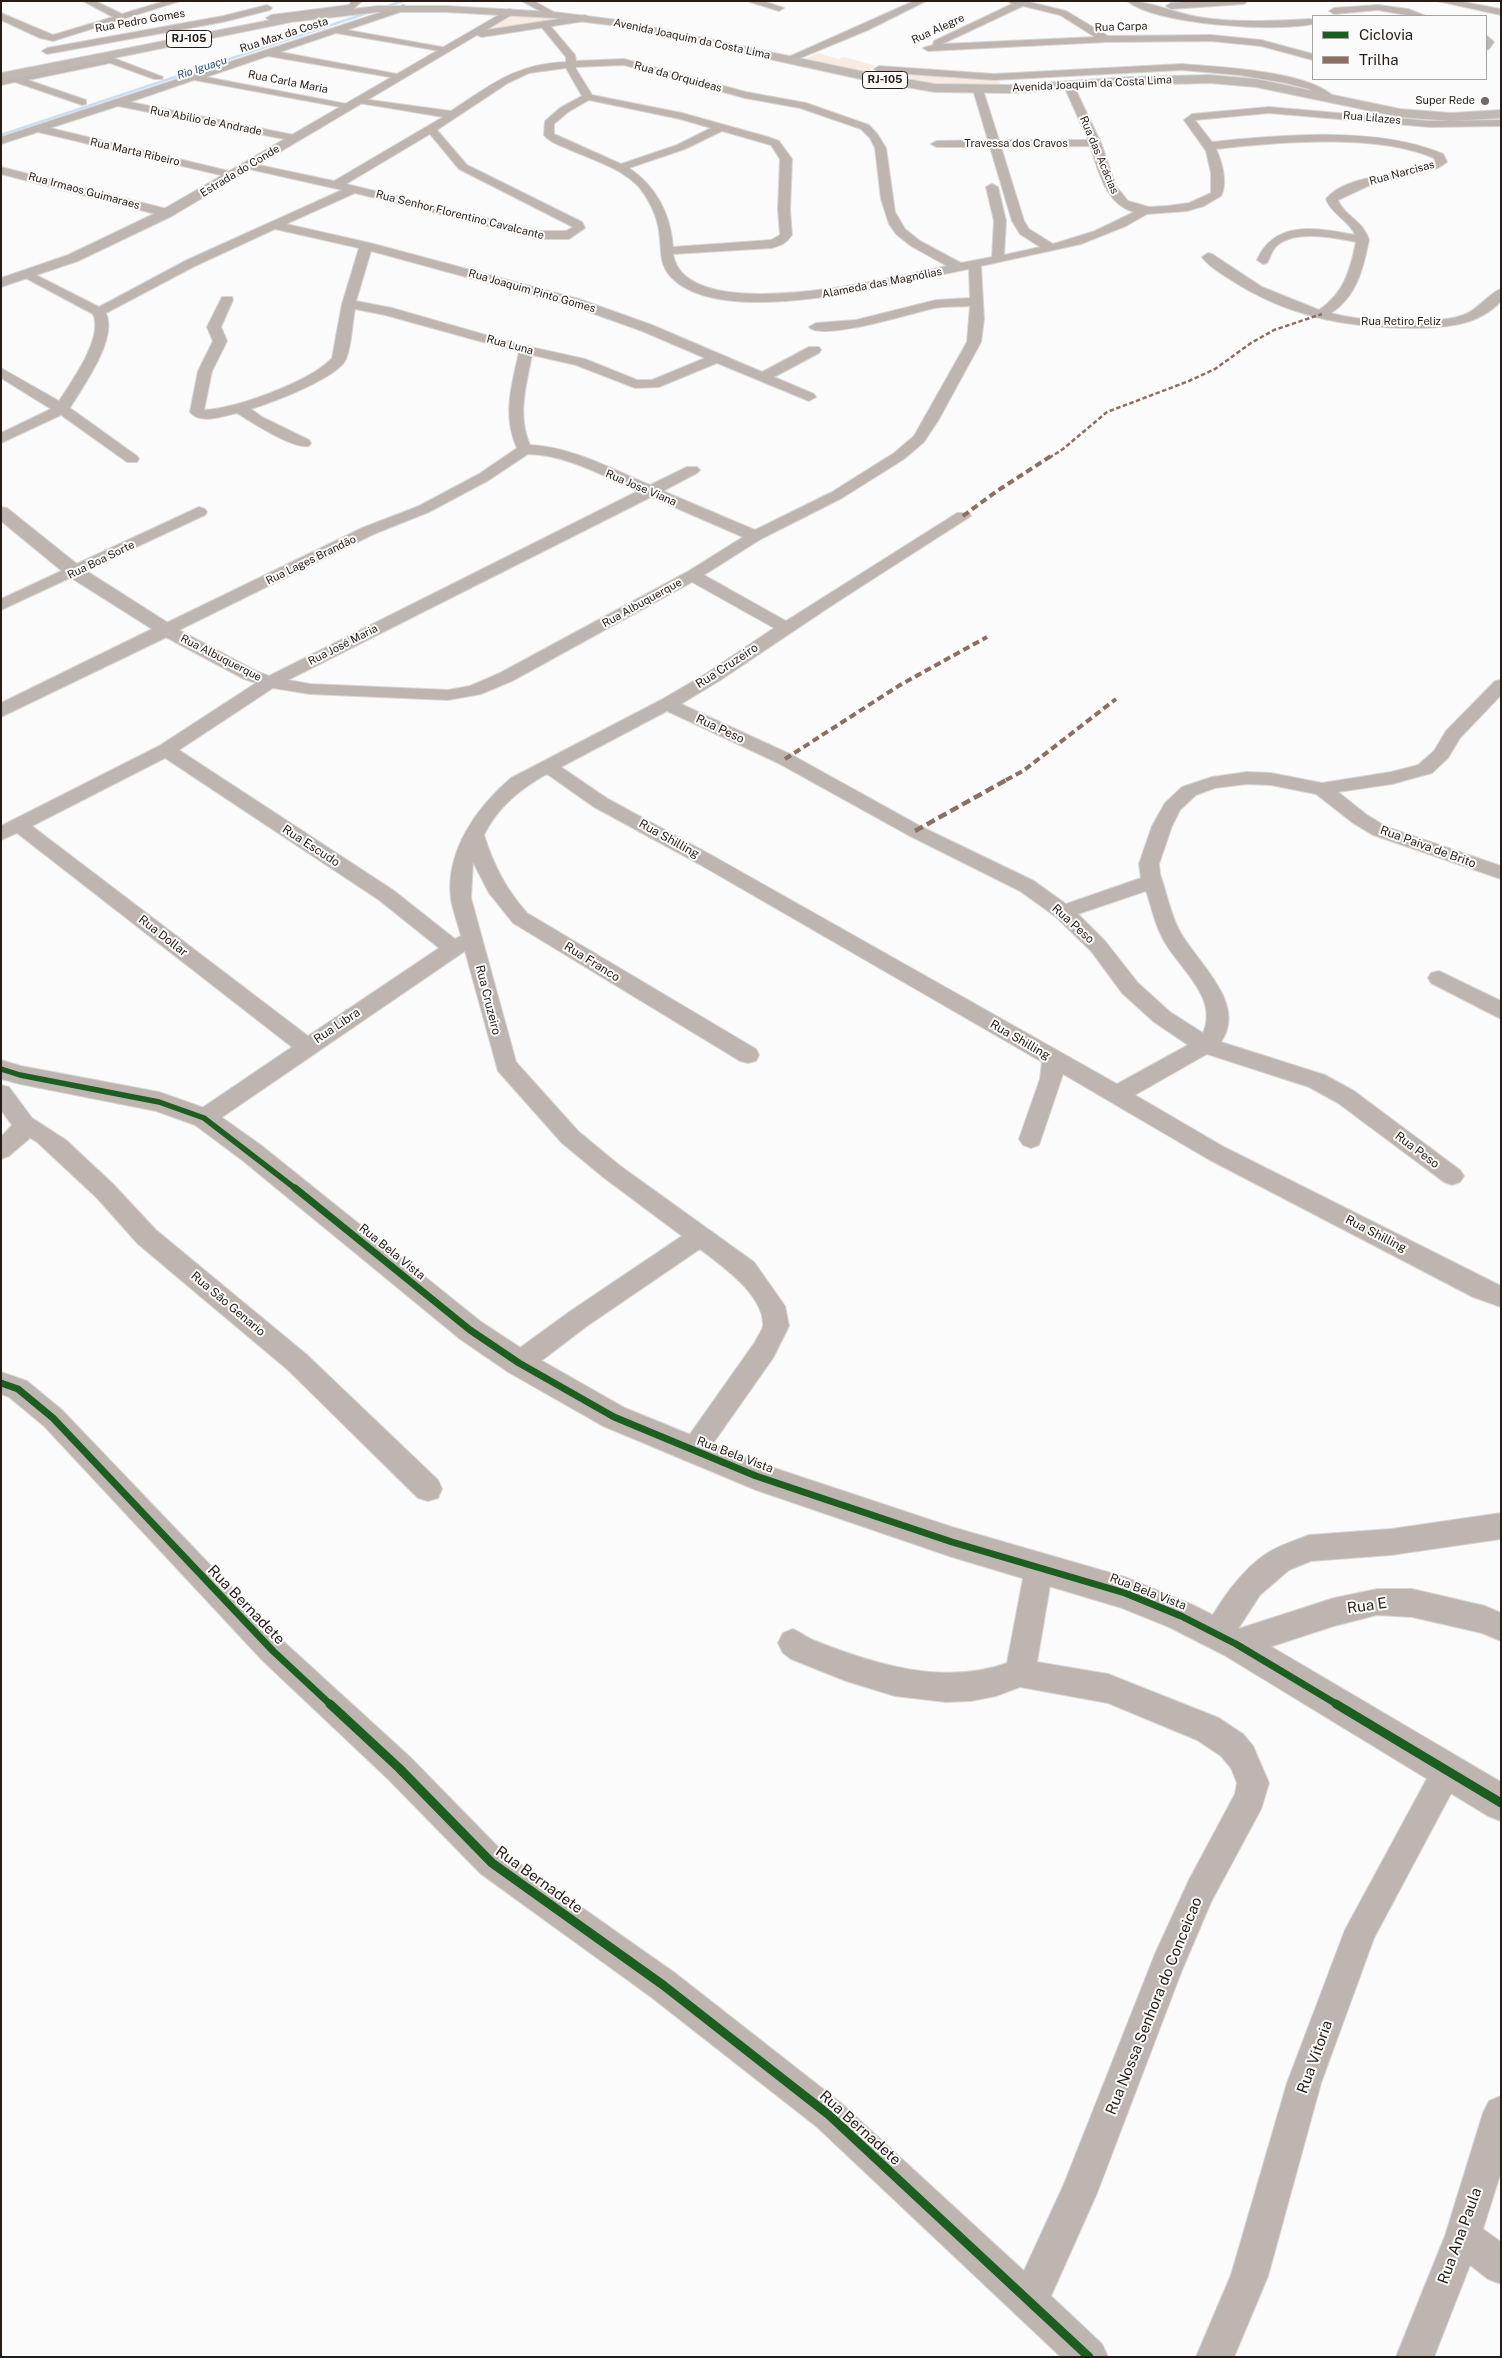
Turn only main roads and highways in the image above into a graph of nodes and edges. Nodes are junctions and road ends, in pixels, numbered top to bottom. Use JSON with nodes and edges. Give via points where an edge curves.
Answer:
{"nodes":[{"id":1,"x":1,"y":77,"type":"edge"},
{"id":2,"x":1501,"y":108,"type":"edge"},
{"id":3,"x":1501,"y":113,"type":"edge"},
{"id":4,"x":1480,"y":114,"type":"junction"},
{"id":5,"x":1501,"y":119,"type":"edge"}],
"edges":[{"from":1,"to":4,"type":"main road","name":"Avenida Joaquim da Costa Lima","number":"RJ-105","via":[[275,19],[403,8],[585,18],[964,94],[978,90],[1210,78],[1256,83],[1420,116]]},
{"from":2,"to":4,"type":"main road","name":"Avenida Joaquim da Costa Lima","number":"RJ-105"},
{"from":3,"to":4,"type":"main road","name":"Avenida Joaquim da Costa Lima","number":"RJ-105"},
{"from":4,"to":5,"type":"main road"}]}
